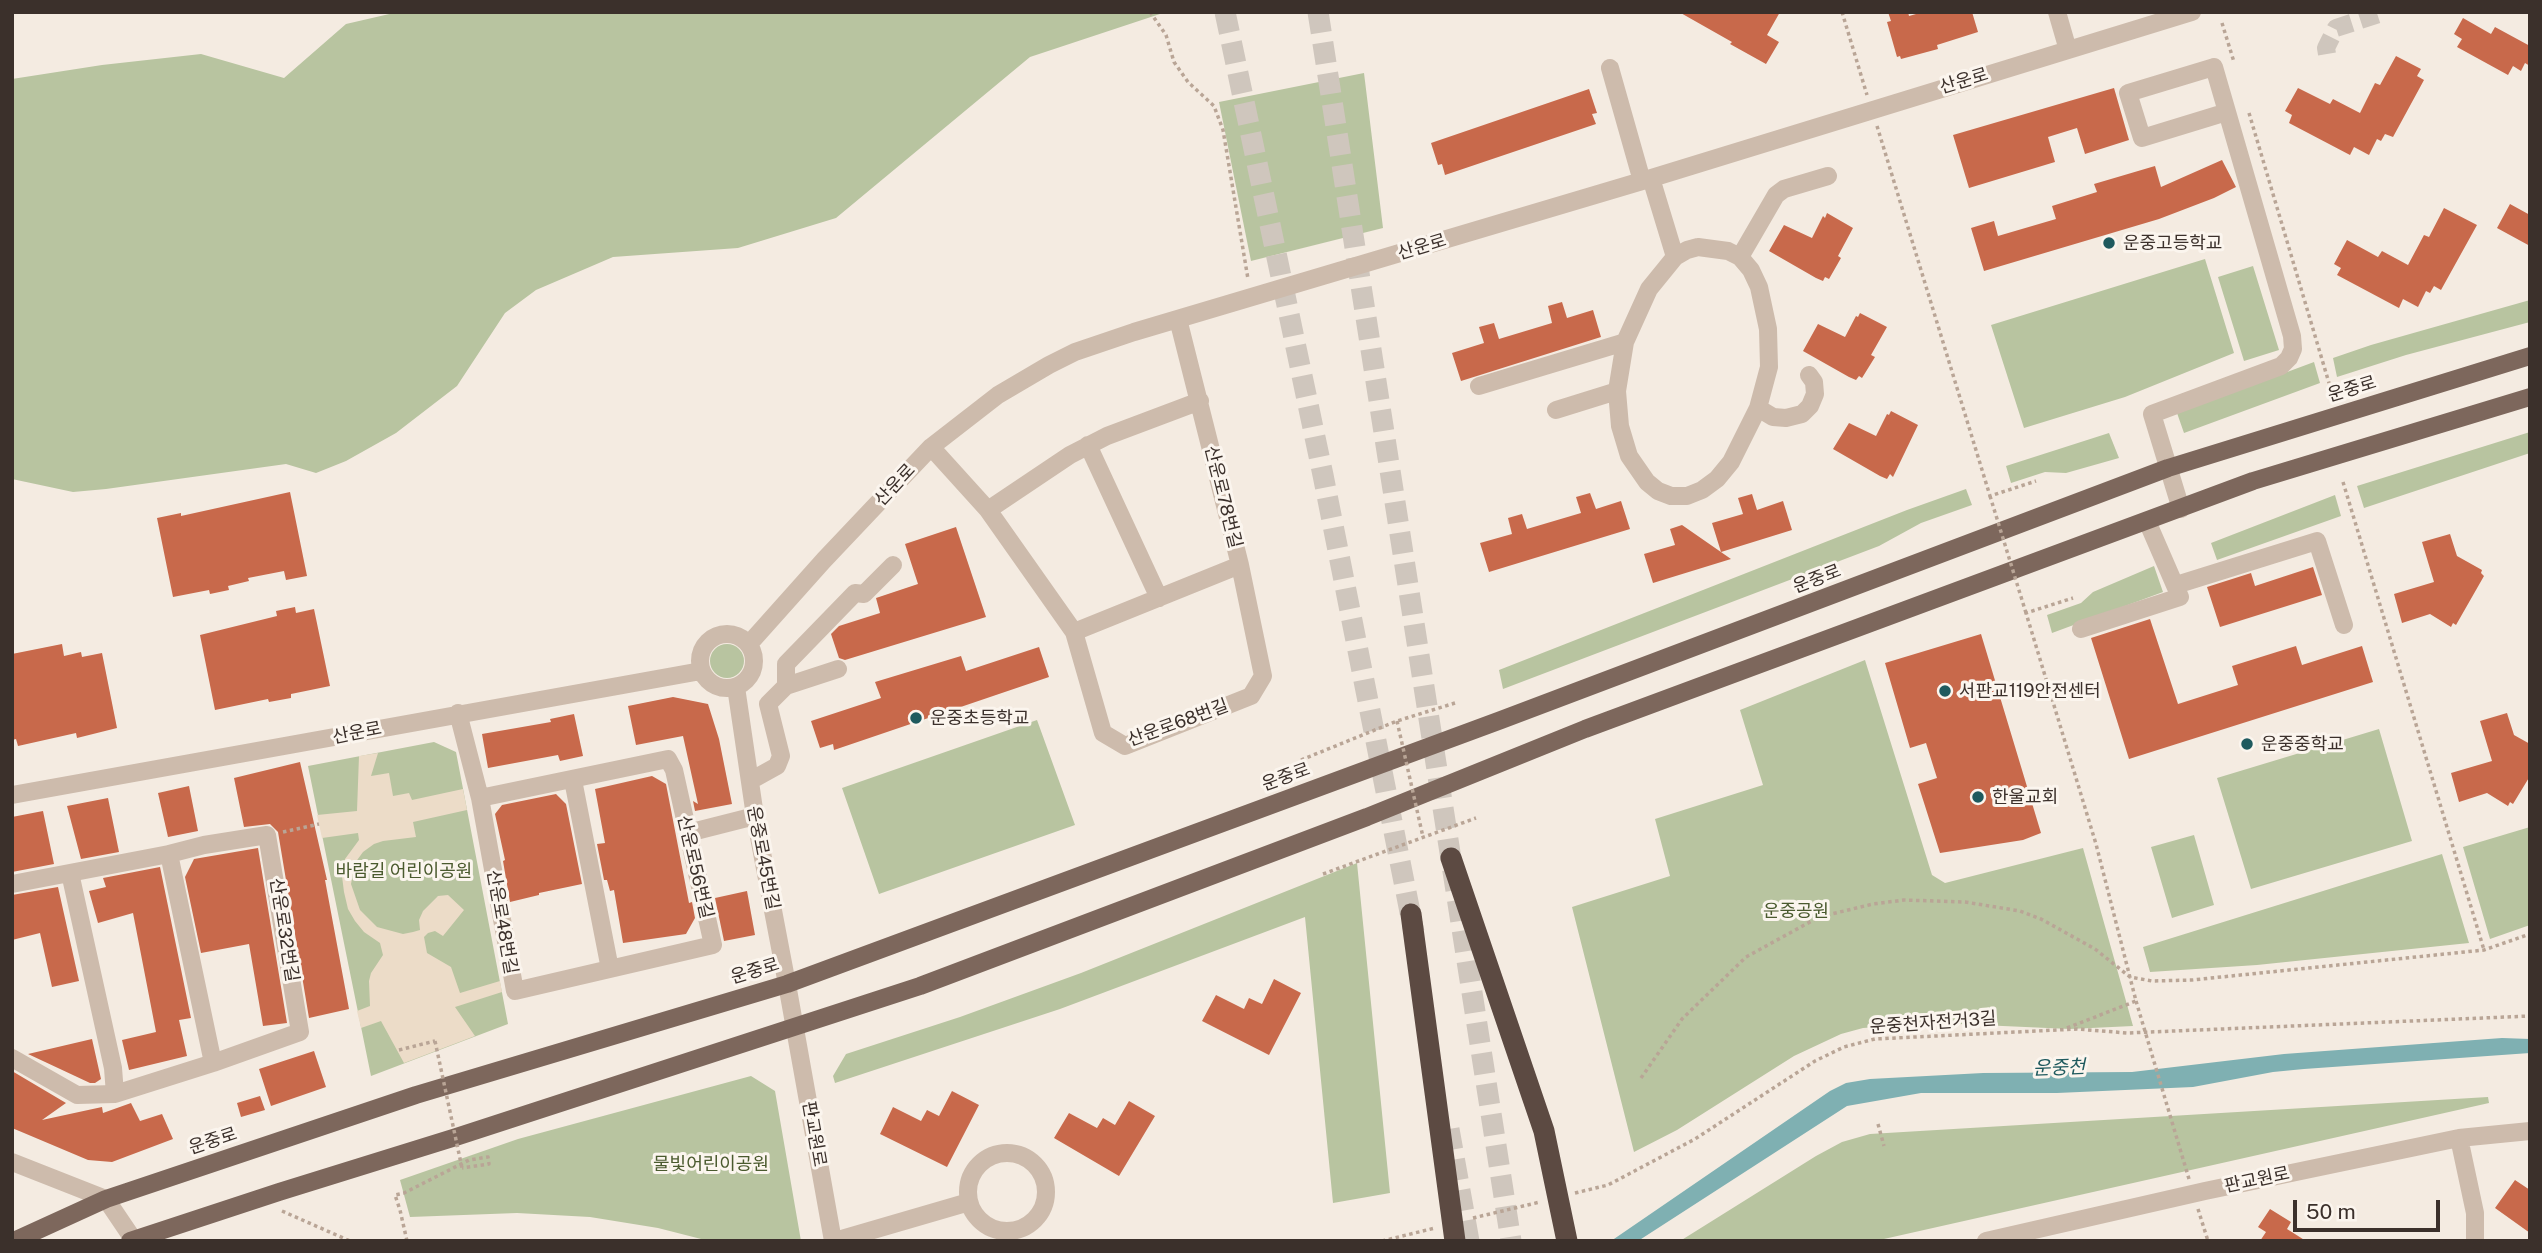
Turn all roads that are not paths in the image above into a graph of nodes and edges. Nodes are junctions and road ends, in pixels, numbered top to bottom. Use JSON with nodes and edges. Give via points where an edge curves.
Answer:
{"nodes":[{"id":1,"x":2057,"y":12,"type":"edge"},
{"id":2,"x":2192,"y":12,"type":"edge"},
{"id":3,"x":2068,"y":50,"type":"junction"},
{"id":4,"x":1610,"y":68,"type":"dead end"},
{"id":5,"x":2227,"y":112,"type":"junction"},
{"id":6,"x":1828,"y":176,"type":"dead end"},
{"id":7,"x":1646,"y":180,"type":"junction"},
{"id":8,"x":1675,"y":257,"type":"junction"},
{"id":9,"x":1740,"y":257,"type":"junction"},
{"id":10,"x":1178,"y":319,"type":"junction"},
{"id":11,"x":1625,"y":342,"type":"junction"},
{"id":12,"x":2530,"y":356,"type":"edge"},
{"id":13,"x":1809,"y":375,"type":"dead end"},
{"id":14,"x":1479,"y":386,"type":"dead end"},
{"id":15,"x":1617,"y":391,"type":"junction"},
{"id":16,"x":2530,"y":397,"type":"edge"},
{"id":17,"x":1200,"y":401,"type":"junction"},
{"id":18,"x":1758,"y":408,"type":"junction"},
{"id":19,"x":1556,"y":410,"type":"dead end"},
{"id":20,"x":1088,"y":445,"type":"junction"},
{"id":21,"x":931,"y":447,"type":"junction"},
{"id":22,"x":2168,"y":468,"type":"junction"},
{"id":23,"x":2181,"y":509,"type":"junction"},
{"id":24,"x":988,"y":510,"type":"junction"},
{"id":25,"x":2147,"y":521,"type":"junction"},
{"id":26,"x":893,"y":565,"type":"dead end"},
{"id":27,"x":1240,"y":565,"type":"junction"},
{"id":28,"x":2176,"y":585,"type":"junction"},
{"id":29,"x":1159,"y":598,"type":"junction"},
{"id":30,"x":2344,"y":625,"type":"dead end"},
{"id":31,"x":2081,"y":629,"type":"dead end"},
{"id":32,"x":1074,"y":632,"type":"junction"},
{"id":33,"x":749,"y":644,"type":"junction"},
{"id":34,"x":838,"y":669,"type":"dead end"},
{"id":35,"x":701,"y":671,"type":"junction"},
{"id":36,"x":1263,"y":676,"type":"joint"},
{"id":37,"x":786,"y":686,"type":"junction"},
{"id":38,"x":736,"y":687,"type":"junction"},
{"id":39,"x":458,"y":713,"type":"junction"},
{"id":40,"x":573,"y":780,"type":"junction"},
{"id":41,"x":750,"y":781,"type":"junction"},
{"id":42,"x":12,"y":795,"type":"edge"},
{"id":43,"x":480,"y":798,"type":"junction"},
{"id":44,"x":755,"y":816,"type":"junction"},
{"id":45,"x":688,"y":833,"type":"junction"},
{"id":46,"x":169,"y":854,"type":"junction"},
{"id":47,"x":1451,"y":858,"type":"dead end"},
{"id":48,"x":70,"y":873,"type":"junction"},
{"id":49,"x":12,"y":884,"type":"edge"},
{"id":50,"x":1411,"y":914,"type":"tunnel mouth"},
{"id":51,"x":682,"y":952,"type":"joint"},
{"id":52,"x":610,"y":969,"type":"junction"},
{"id":53,"x":787,"y":984,"type":"junction"},
{"id":54,"x":795,"y":1027,"type":"junction"},
{"id":55,"x":12,"y":1058,"type":"edge"},
{"id":56,"x":213,"y":1063,"type":"junction"},
{"id":57,"x":115,"y":1094,"type":"junction"},
{"id":58,"x":2530,"y":1131,"type":"edge"},
{"id":59,"x":2459,"y":1138,"type":"junction"},
{"id":60,"x":12,"y":1162,"type":"edge"},
{"id":61,"x":106,"y":1199,"type":"junction"},
{"id":62,"x":969,"y":1202,"type":"junction"},
{"id":63,"x":1459,"y":1231,"type":"edge"},
{"id":64,"x":2052,"y":1234,"type":"edge"},
{"id":65,"x":132,"y":1240,"type":"edge"},
{"id":66,"x":14,"y":1241,"type":"edge"},
{"id":67,"x":834,"y":1241,"type":"edge"},
{"id":68,"x":1567,"y":1241,"type":"edge"},
{"id":69,"x":1986,"y":1241,"type":"edge"},
{"id":70,"x":2475,"y":1241,"type":"edge"}],
"edges":[{"from":1,"to":3,"type":"street"},
{"from":2,"to":3,"type":"street","name":"산운로"},
{"from":3,"to":7,"type":"street","name":"산운로"},
{"from":4,"to":7,"type":"street"},
{"from":5,"to":5,"type":"street","via":[[2214,67],[2128,93],[2142,138]]},
{"from":5,"to":22,"type":"street","via":[[2293,349],[2281,366],[2152,414]]},
{"from":6,"to":9,"type":"street","via":[[1776,195]]},
{"from":7,"to":8,"type":"street"},
{"from":7,"to":10,"type":"street","name":"산운로"},
{"from":8,"to":9,"type":"street","via":[[1698,247]]},
{"from":8,"to":11,"type":"street","via":[[1649,289]]},
{"from":9,"to":18,"type":"street","via":[[1759,287],[1768,330],[1769,367]]},
{"from":10,"to":17,"type":"street","name":"산운로78번길"},
{"from":10,"to":21,"type":"street","name":"산운로","via":[[1099,343],[1049,365],[982,406]]},
{"from":11,"to":14,"type":"street"},
{"from":11,"to":15,"type":"street"},
{"from":12,"to":22,"type":"main road","name":"운중로"},
{"from":13,"to":18,"type":"street","via":[[1815,394],[1802,414],[1773,417]]},
{"from":15,"to":18,"type":"street","via":[[1629,456],[1647,482],[1671,496],[1687,496],[1717,479]]},
{"from":15,"to":19,"type":"street"},
{"from":16,"to":23,"type":"main road","via":[[2253,481]]},
{"from":17,"to":20,"type":"street"},
{"from":17,"to":27,"type":"street","name":"산운로78번길"},
{"from":20,"to":24,"type":"street"},
{"from":20,"to":29,"type":"street"},
{"from":21,"to":24,"type":"street","name":"산운로68번길"},
{"from":21,"to":33,"type":"street","name":"산운로"},
{"from":22,"to":23,"type":"street"},
{"from":22,"to":53,"type":"main road","name":"운중로"},
{"from":23,"to":25,"type":"main road"},
{"from":24,"to":32,"type":"street","name":"산운로68번길"},
{"from":25,"to":28,"type":"street"},
{"from":25,"to":54,"type":"main road","via":[[1598,724],[1354,822],[943,977]]},
{"from":26,"to":37,"type":"street","via":[[864,594],[855,593],[786,664]]},
{"from":27,"to":29,"type":"street"},
{"from":27,"to":36,"type":"street","name":"산운로78번길"},
{"from":28,"to":30,"type":"street","via":[[2317,541]]},
{"from":28,"to":31,"type":"street","via":[[2180,597]]},
{"from":29,"to":32,"type":"street"},
{"from":32,"to":36,"type":"street","name":"산운로68번길","via":[[1103,733],[1125,746],[1251,696]]},
{"from":33,"to":35,"type":"street","via":[[726,634],[710,639],[700,654]]},
{"from":33,"to":38,"type":"street","via":[[754,669]]},
{"from":34,"to":37,"type":"street"},
{"from":35,"to":38,"type":"street","via":[[711,684]]},
{"from":35,"to":39,"type":"street","name":"산운로"},
{"from":37,"to":41,"type":"street","via":[[768,704],[781,756],[778,766]]},
{"from":38,"to":41,"type":"street","name":"운중로45번길"},
{"from":39,"to":42,"type":"street","name":"산운로"},
{"from":39,"to":43,"type":"street","name":"산운로48번길"},
{"from":40,"to":43,"type":"street"},
{"from":40,"to":45,"type":"street","name":"산운로56번길","via":[[668,759]]},
{"from":40,"to":52,"type":"street"},
{"from":41,"to":44,"type":"street","name":"운중로45번길"},
{"from":43,"to":52,"type":"street","name":"산운로48번길","via":[[515,991]]},
{"from":44,"to":45,"type":"street"},
{"from":44,"to":53,"type":"street","name":"운중로45번길"},
{"from":45,"to":51,"type":"street","name":"산운로56번길","via":[[713,945]]},
{"from":46,"to":48,"type":"street"},
{"from":46,"to":56,"type":"street"},
{"from":46,"to":56,"type":"street","name":"산운로32번길","via":[[267,835],[300,1032]]},
{"from":47,"to":68,"type":"highway","bridge":true,"via":[[1544,1130]]},
{"from":48,"to":49,"type":"street"},
{"from":48,"to":57,"type":"street"},
{"from":50,"to":63,"type":"highway","bridge":true},
{"from":51,"to":52,"type":"street","name":"산운로48번길"},
{"from":53,"to":54,"type":"street","name":"운중로45번길"},
{"from":53,"to":61,"type":"main road","name":"운중로","via":[[416,1095]]},
{"from":54,"to":65,"type":"main road"},
{"from":54,"to":67,"type":"street","name":"판교원로"},
{"from":55,"to":57,"type":"street","name":"산운로32번길","via":[[77,1095]]},
{"from":56,"to":57,"type":"street","name":"산운로32번길"},
{"from":58,"to":59,"type":"street","name":"판교원로"},
{"from":59,"to":64,"type":"street","name":"판교원로","via":[[2193,1194]]},
{"from":59,"to":70,"type":"street","via":[[2475,1213]]},
{"from":60,"to":61,"type":"street"},
{"from":61,"to":65,"type":"street"},
{"from":61,"to":66,"type":"main road","name":"운중로"},
{"from":62,"to":62,"type":"street","via":[[984,1224],[1010,1231],[1022,1228],[1042,1210],[1045,1184],[1033,1163],[1022,1156],[998,1154],[977,1167],[968,1190]]},
{"from":62,"to":67,"type":"street"},
{"from":64,"to":69,"type":"street","name":"판교원로"}]}
